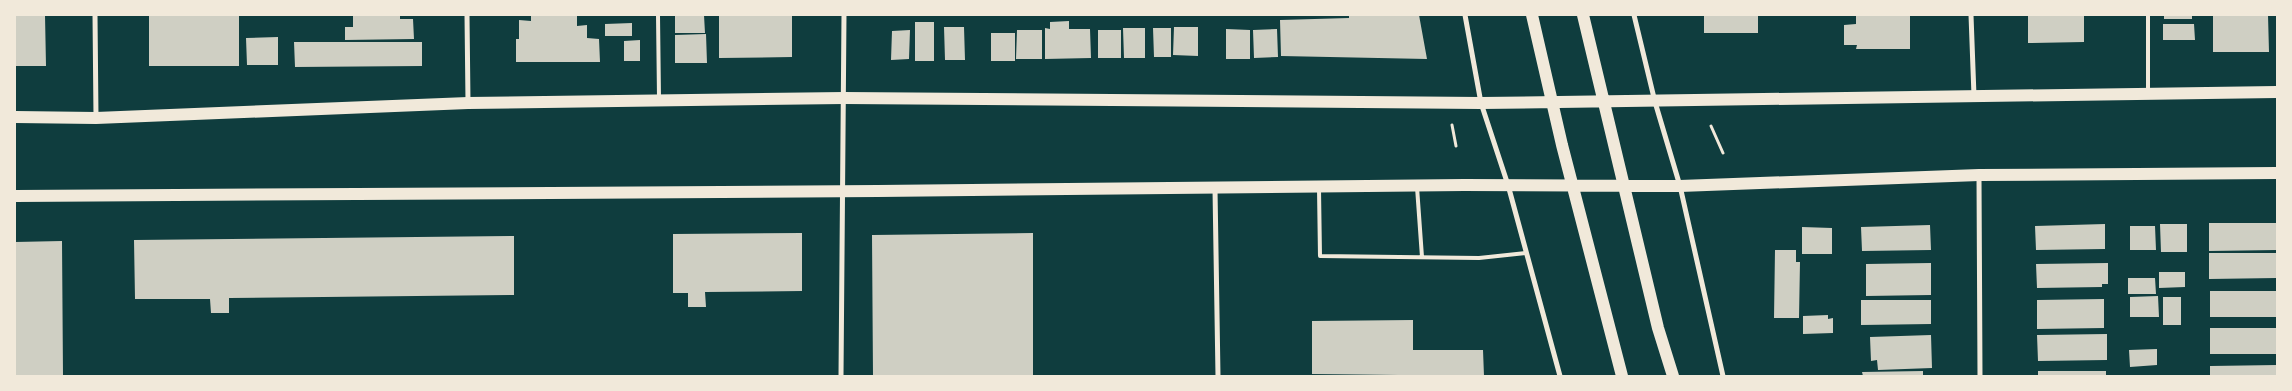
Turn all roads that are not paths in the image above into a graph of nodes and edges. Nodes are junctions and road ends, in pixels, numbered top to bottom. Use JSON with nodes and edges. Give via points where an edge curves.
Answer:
{"nodes":[{"id":1,"x":95,"y":15,"type":"edge"},
{"id":2,"x":467,"y":15,"type":"edge"},
{"id":3,"x":658,"y":15,"type":"edge"},
{"id":4,"x":844,"y":15,"type":"edge"},
{"id":5,"x":1465,"y":15,"type":"edge"},
{"id":6,"x":1532,"y":15,"type":"edge"},
{"id":7,"x":1584,"y":15,"type":"edge"},
{"id":8,"x":1634,"y":15,"type":"edge"},
{"id":9,"x":1971,"y":15,"type":"edge"},
{"id":10,"x":2148,"y":15,"type":"edge"},
{"id":11,"x":2277,"y":92,"type":"edge"},
{"id":12,"x":2148,"y":94,"type":"junction"},
{"id":13,"x":1974,"y":96,"type":"junction"},
{"id":14,"x":844,"y":98,"type":"junction"},
{"id":15,"x":659,"y":100,"type":"junction"},
{"id":16,"x":1655,"y":102,"type":"junction"},
{"id":17,"x":468,"y":103,"type":"junction"},
{"id":18,"x":1481,"y":103,"type":"junction"},
{"id":19,"x":15,"y":117,"type":"edge"},
{"id":20,"x":96,"y":118,"type":"junction"},
{"id":21,"x":2277,"y":173,"type":"edge"},
{"id":22,"x":1979,"y":175,"type":"junction"},
{"id":23,"x":1508,"y":185,"type":"junction"},
{"id":24,"x":1417,"y":186,"type":"junction"},
{"id":25,"x":1680,"y":186,"type":"junction"},
{"id":26,"x":1319,"y":187,"type":"junction"},
{"id":27,"x":1214,"y":188,"type":"junction"},
{"id":28,"x":842,"y":192,"type":"junction"},
{"id":29,"x":15,"y":196,"type":"edge"},
{"id":30,"x":1526,"y":253,"type":"junction"},
{"id":31,"x":1422,"y":257,"type":"junction"},
{"id":32,"x":841,"y":376,"type":"edge"},
{"id":33,"x":1218,"y":376,"type":"edge"},
{"id":34,"x":1560,"y":376,"type":"edge"},
{"id":35,"x":1622,"y":376,"type":"edge"},
{"id":36,"x":1672,"y":376,"type":"edge"},
{"id":37,"x":1723,"y":376,"type":"edge"},
{"id":38,"x":1980,"y":376,"type":"edge"}],
"edges":[{"from":1,"to":20,"type":"street"},
{"from":2,"to":17,"type":"street"},
{"from":3,"to":15,"type":"lane"},
{"from":4,"to":14,"type":"street"},
{"from":5,"to":18,"type":"street"},
{"from":6,"to":35,"type":"main road"},
{"from":7,"to":36,"type":"main road"},
{"from":8,"to":16,"type":"street"},
{"from":9,"to":13,"type":"street"},
{"from":10,"to":12,"type":"lane"},
{"from":11,"to":12,"type":"main road"},
{"from":12,"to":13,"type":"main road"},
{"from":13,"to":16,"type":"main road"},
{"from":14,"to":15,"type":"main road"},
{"from":14,"to":18,"type":"main road"},
{"from":14,"to":28,"type":"street"},
{"from":15,"to":17,"type":"main road"},
{"from":16,"to":18,"type":"main road"},
{"from":16,"to":25,"type":"street"},
{"from":17,"to":20,"type":"main road"},
{"from":18,"to":23,"type":"street"},
{"from":19,"to":20,"type":"main road"},
{"from":21,"to":22,"type":"main road"},
{"from":22,"to":25,"type":"main road"},
{"from":22,"to":38,"type":"street"},
{"from":23,"to":24,"type":"main road"},
{"from":23,"to":25,"type":"main road"},
{"from":23,"to":30,"type":"street"},
{"from":24,"to":26,"type":"main road"},
{"from":24,"to":31,"type":"lane"},
{"from":25,"to":37,"type":"street"},
{"from":26,"to":27,"type":"main road"},
{"from":26,"to":31,"type":"lane","via":[[1320,256]]},
{"from":27,"to":28,"type":"main road"},
{"from":27,"to":33,"type":"street"},
{"from":28,"to":29,"type":"main road"},
{"from":28,"to":32,"type":"street"},
{"from":30,"to":31,"type":"lane","via":[[1479,258]]},
{"from":30,"to":34,"type":"street"}]}
